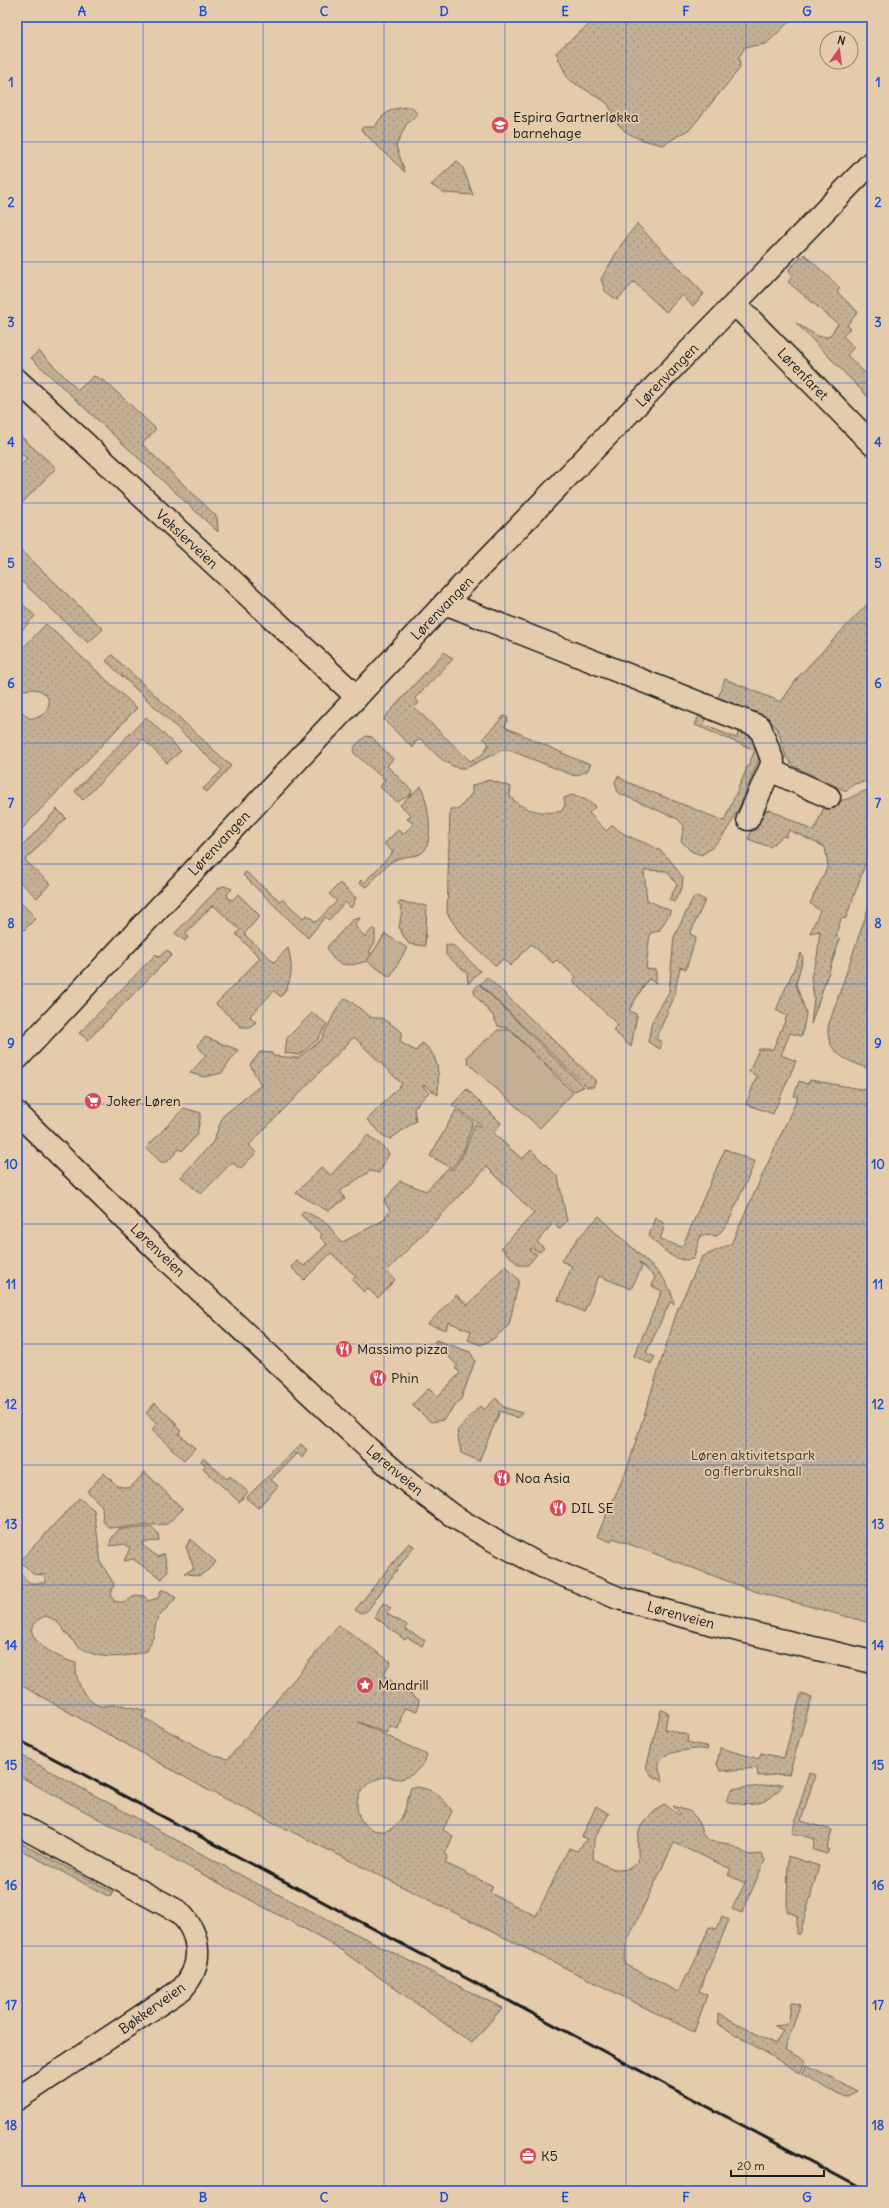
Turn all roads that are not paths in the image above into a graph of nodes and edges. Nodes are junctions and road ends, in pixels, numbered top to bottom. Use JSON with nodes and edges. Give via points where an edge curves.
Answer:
{"nodes":[{"id":1,"x":872,"y":162,"type":"edge"},
{"id":2,"x":735,"y":304,"type":"junction"},
{"id":3,"x":17,"y":380,"type":"edge"},
{"id":4,"x":872,"y":444,"type":"edge"},
{"id":5,"x":445,"y":603,"type":"junction"},
{"id":6,"x":357,"y":697,"type":"junction"},
{"id":7,"x":770,"y":770,"type":"junction"},
{"id":8,"x":829,"y":797,"type":"dead end"},
{"id":9,"x":748,"y":819,"type":"dead end"},
{"id":10,"x":17,"y":1059,"type":"edge"},
{"id":11,"x":17,"y":1113,"type":"edge"},
{"id":12,"x":872,"y":1662,"type":"edge"},
{"id":13,"x":17,"y":1824,"type":"edge"},
{"id":14,"x":17,"y":2098,"type":"edge"}],
"edges":[{"from":1,"to":2,"type":"street","name":"Lørenvangen"},
{"from":2,"to":4,"type":"street","name":"Lørenfaret"},
{"from":2,"to":5,"type":"street","name":"Lørenvangen"},
{"from":3,"to":6,"type":"street","name":"Vekslerveien"},
{"from":5,"to":6,"type":"street","name":"Lørenvangen"},
{"from":5,"to":7,"type":"street","via":[[760,727],[773,762]]},
{"from":6,"to":10,"type":"street","name":"Lørenvangen"},
{"from":7,"to":8,"type":"street"},
{"from":7,"to":9,"type":"street"},
{"from":11,"to":12,"type":"street","name":"Lørenveien","via":[[162,1255],[370,1449],[410,1484],[453,1516],[542,1566],[618,1598],[709,1623]]},
{"from":13,"to":14,"type":"street","name":"Bøkkerveien","via":[[179,1912],[189,1921],[197,1945],[195,1965],[182,1989]]}]}
